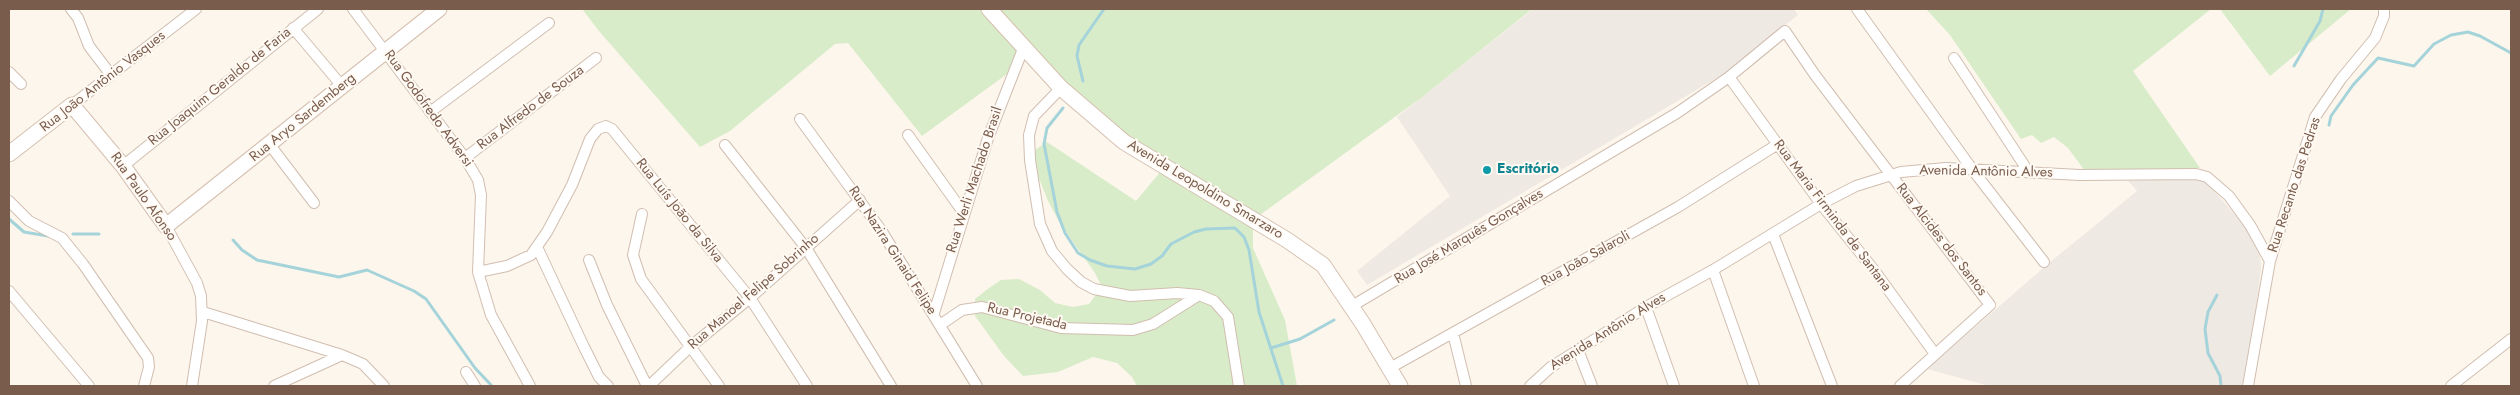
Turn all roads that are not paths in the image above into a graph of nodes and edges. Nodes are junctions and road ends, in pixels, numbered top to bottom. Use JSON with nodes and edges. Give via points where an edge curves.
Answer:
{"nodes":[{"id":1,"x":72,"y":9,"type":"edge"},
{"id":2,"x":196,"y":9,"type":"edge"},
{"id":3,"x":318,"y":9,"type":"edge"},
{"id":4,"x":353,"y":9,"type":"edge"},
{"id":5,"x":439,"y":9,"type":"edge"},
{"id":6,"x":989,"y":9,"type":"edge"},
{"id":7,"x":1857,"y":9,"type":"edge"},
{"id":8,"x":2384,"y":9,"type":"edge"},
{"id":9,"x":549,"y":23,"type":"dead end"},
{"id":10,"x":293,"y":28,"type":"junction"},
{"id":11,"x":1023,"y":49,"type":"junction"},
{"id":12,"x":386,"y":51,"type":"junction"},
{"id":13,"x":596,"y":58,"type":"dead end"},
{"id":14,"x":1954,"y":58,"type":"dead end"},
{"id":15,"x":9,"y":72,"type":"edge"},
{"id":16,"x":111,"y":75,"type":"junction"},
{"id":17,"x":1729,"y":78,"type":"junction"},
{"id":18,"x":21,"y":84,"type":"dead end"},
{"id":19,"x":342,"y":86,"type":"junction"},
{"id":20,"x":1061,"y":88,"type":"junction"},
{"id":21,"x":72,"y":105,"type":"junction"},
{"id":22,"x":430,"y":112,"type":"junction"},
{"id":23,"x":800,"y":119,"type":"dead end"},
{"id":24,"x":908,"y":135,"type":"dead end"},
{"id":25,"x":1778,"y":144,"type":"junction"},
{"id":26,"x":270,"y":145,"type":"junction"},
{"id":27,"x":725,"y":145,"type":"dead end"},
{"id":28,"x":9,"y":154,"type":"edge"},
{"id":29,"x":465,"y":158,"type":"junction"},
{"id":30,"x":122,"y":166,"type":"junction"},
{"id":31,"x":1972,"y":169,"type":"junction"},
{"id":32,"x":2028,"y":171,"type":"junction"},
{"id":33,"x":1890,"y":175,"type":"junction"},
{"id":34,"x":860,"y":200,"type":"junction"},
{"id":35,"x":9,"y":202,"type":"edge"},
{"id":36,"x":314,"y":203,"type":"dead end"},
{"id":37,"x":1821,"y":204,"type":"junction"},
{"id":38,"x":963,"y":212,"type":"junction"},
{"id":39,"x":642,"y":214,"type":"dead end"},
{"id":40,"x":166,"y":226,"type":"junction"},
{"id":41,"x":1772,"y":234,"type":"junction"},
{"id":42,"x":537,"y":247,"type":"junction"},
{"id":43,"x":806,"y":248,"type":"junction"},
{"id":44,"x":589,"y":260,"type":"dead end"},
{"id":45,"x":2270,"y":261,"type":"junction"},
{"id":46,"x":2044,"y":262,"type":"dead end"},
{"id":47,"x":1713,"y":270,"type":"junction"},
{"id":48,"x":478,"y":272,"type":"junction"},
{"id":49,"x":9,"y":291,"type":"edge"},
{"id":50,"x":1199,"y":295,"type":"junction"},
{"id":51,"x":750,"y":298,"type":"junction"},
{"id":52,"x":1352,"y":306,"type":"junction"},
{"id":53,"x":1646,"y":307,"type":"junction"},
{"id":54,"x":203,"y":312,"type":"junction"},
{"id":55,"x":934,"y":313,"type":"junction"},
{"id":56,"x":940,"y":326,"type":"junction"},
{"id":57,"x":1453,"y":333,"type":"junction"},
{"id":58,"x":2511,"y":339,"type":"edge"},
{"id":59,"x":690,"y":347,"type":"junction"},
{"id":60,"x":1578,"y":350,"type":"junction"},
{"id":61,"x":1935,"y":354,"type":"junction"},
{"id":62,"x":342,"y":355,"type":"junction"},
{"id":63,"x":1390,"y":368,"type":"junction"},
{"id":64,"x":466,"y":372,"type":"dead end"},
{"id":65,"x":89,"y":386,"type":"edge"},
{"id":66,"x":144,"y":386,"type":"edge"},
{"id":67,"x":192,"y":386,"type":"edge"},
{"id":68,"x":274,"y":386,"type":"edge"},
{"id":69,"x":384,"y":386,"type":"edge"},
{"id":70,"x":475,"y":386,"type":"edge"},
{"id":71,"x":530,"y":386,"type":"edge"},
{"id":72,"x":608,"y":386,"type":"edge"},
{"id":73,"x":648,"y":386,"type":"edge"},
{"id":74,"x":718,"y":386,"type":"edge"},
{"id":75,"x":806,"y":386,"type":"edge"},
{"id":76,"x":892,"y":386,"type":"edge"},
{"id":77,"x":977,"y":386,"type":"edge"},
{"id":78,"x":1239,"y":386,"type":"edge"},
{"id":79,"x":1400,"y":386,"type":"edge"},
{"id":80,"x":1466,"y":386,"type":"edge"},
{"id":81,"x":1530,"y":386,"type":"edge"},
{"id":82,"x":1592,"y":386,"type":"edge"},
{"id":83,"x":1674,"y":386,"type":"edge"},
{"id":84,"x":1754,"y":386,"type":"edge"},
{"id":85,"x":1832,"y":386,"type":"edge"},
{"id":86,"x":1900,"y":386,"type":"edge"},
{"id":87,"x":2248,"y":386,"type":"edge"},
{"id":88,"x":2451,"y":386,"type":"edge"}],
"edges":[{"from":1,"to":16,"type":"street","via":[[89,46]]},
{"from":2,"to":16,"type":"street","name":"Rua João Antônio Vasques"},
{"from":3,"to":10,"type":"street","name":"Rua Joaquim Geraldo de Faria"},
{"from":4,"to":12,"type":"street","name":"Rua Godofredo Adversi"},
{"from":5,"to":12,"type":"street","name":"Rua Aryo Sardemberg"},
{"from":6,"to":11,"type":"street","name":"Avenida Leopoldino Smarzaro"},
{"from":7,"to":31,"type":"street"},
{"from":8,"to":45,"type":"street","name":"Rua Recanto das Pedras","via":[[2375,38],[2315,116]]},
{"from":9,"to":22,"type":"street"},
{"from":10,"to":19,"type":"street"},
{"from":10,"to":30,"type":"street","name":"Rua Joaquim Geraldo de Faria"},
{"from":11,"to":20,"type":"street","name":"Avenida Leopoldino Smarzaro"},
{"from":11,"to":38,"type":"street","name":"Rua Werli Machado Brasil","via":[[999,105]]},
{"from":12,"to":19,"type":"street","name":"Rua Aryo Sardemberg"},
{"from":12,"to":22,"type":"street","name":"Rua Godofredo Adversi"},
{"from":13,"to":29,"type":"street","name":"Rua Alfredo de Souza"},
{"from":14,"to":32,"type":"street"},
{"from":15,"to":18,"type":"street"},
{"from":16,"to":21,"type":"street","name":"Rua João Antônio Vasques"},
{"from":17,"to":25,"type":"street","name":"Rua Maria Firminda de Santana"},
{"from":17,"to":33,"type":"street","name":"Rua José Marquês Gonçalves","via":[[1785,31]]},
{"from":17,"to":52,"type":"street","name":"Rua José Marquês Gonçalves","via":[[1677,113]]},
{"from":19,"to":26,"type":"street","name":"Rua Aryo Sardemberg"},
{"from":20,"to":50,"type":"street","via":[[1034,116],[1029,134],[1040,224],[1052,251],[1067,269],[1094,290],[1130,296]]},
{"from":20,"to":52,"type":"street","name":"Avenida Leopoldino Smarzaro","via":[[1124,142],[1310,254],[1323,265]]},
{"from":21,"to":28,"type":"street","name":"Rua João Antônio Vasques"},
{"from":21,"to":30,"type":"street","name":"Rua Paulo Afonso"},
{"from":22,"to":29,"type":"street","name":"Rua Godofredo Adversi"},
{"from":23,"to":34,"type":"street","name":"Rua Nazira Ginaid Felipe"},
{"from":24,"to":38,"type":"street"},
{"from":25,"to":37,"type":"street","name":"Rua Maria Firminda de Santana"},
{"from":25,"to":57,"type":"street","name":"Rua João Salaroli","via":[[1678,207]]},
{"from":26,"to":36,"type":"street"},
{"from":26,"to":40,"type":"street","name":"Rua Aryo Sardemberg"},
{"from":27,"to":43,"type":"street"},
{"from":29,"to":48,"type":"street","name":"Rua Godofredo Adversi","via":[[478,180],[481,195]]},
{"from":30,"to":40,"type":"street","name":"Rua Paulo Afonso"},
{"from":31,"to":32,"type":"street","name":"Avenida Antônio Alves"},
{"from":31,"to":33,"type":"street","name":"Avenida Antônio Alves","via":[[1922,169]]},
{"from":31,"to":46,"type":"street"},
{"from":32,"to":45,"type":"street","name":"Avenida Antônio Alves","via":[[2080,175],[2196,174],[2207,177],[2229,196]]},
{"from":33,"to":37,"type":"street","name":"Avenida Antônio Alves","via":[[1856,186]]},
{"from":33,"to":61,"type":"street","name":"Rua Alcides dos Santos","via":[[1990,305]]},
{"from":34,"to":43,"type":"street","name":"Rua Manoel Felipe Sobrinho"},
{"from":34,"to":55,"type":"street","name":"Rua Nazira Ginaid Felipe"},
{"from":35,"to":66,"type":"street","via":[[29,221],[62,238],[83,264],[148,358]]},
{"from":37,"to":41,"type":"street","name":"Avenida Antônio Alves"},
{"from":37,"to":61,"type":"street","name":"Rua Maria Firminda de Santana"},
{"from":38,"to":55,"type":"street","name":"Rua Werli Machado Brasil"},
{"from":39,"to":59,"type":"street","via":[[633,255],[635,266],[640,278]]},
{"from":40,"to":54,"type":"street","name":"Rua Paulo Afonso","via":[[197,283]]},
{"from":41,"to":47,"type":"street","name":"Avenida Antônio Alves"},
{"from":41,"to":85,"type":"street"},
{"from":42,"to":48,"type":"street","via":[[521,261]]},
{"from":42,"to":51,"type":"street","name":"Rua Luís João da Silva","via":[[572,185],[590,139],[598,129],[606,126],[650,174]]},
{"from":42,"to":72,"type":"street","via":[[576,332],[599,376]]},
{"from":43,"to":51,"type":"street","name":"Rua Manoel Felipe Sobrinho"},
{"from":43,"to":76,"type":"street"},
{"from":44,"to":73,"type":"street","via":[[607,305]]},
{"from":45,"to":87,"type":"street"},
{"from":47,"to":53,"type":"street","name":"Avenida Antônio Alves"},
{"from":47,"to":84,"type":"street"},
{"from":48,"to":71,"type":"street","name":"Rua Godofredo Adversi","via":[[491,315]]},
{"from":49,"to":65,"type":"street"},
{"from":50,"to":56,"type":"street","name":"Rua Projetada","via":[[1154,324],[1133,330],[1061,328],[982,307],[962,310]]},
{"from":50,"to":78,"type":"street","via":[[1214,301],[1228,317]]},
{"from":51,"to":59,"type":"street","name":"Rua Manoel Felipe Sobrinho"},
{"from":51,"to":75,"type":"street","name":"Rua Luís João da Silva"},
{"from":52,"to":63,"type":"street","name":"Avenida Leopoldino Smarzaro"},
{"from":53,"to":60,"type":"street","name":"Avenida Antônio Alves"},
{"from":53,"to":83,"type":"street"},
{"from":54,"to":62,"type":"street"},
{"from":54,"to":67,"type":"street","name":"Rua Paulo Afonso"},
{"from":55,"to":56,"type":"street","name":"Rua Nazira Ginaid Felipe"},
{"from":56,"to":77,"type":"street","name":"Rua Nazira Ginaid Felipe"},
{"from":57,"to":63,"type":"street","name":"Rua João Salaroli"},
{"from":57,"to":80,"type":"street"},
{"from":58,"to":88,"type":"street"},
{"from":59,"to":73,"type":"street","name":"Rua Manoel Felipe Sobrinho"},
{"from":59,"to":74,"type":"street"},
{"from":60,"to":81,"type":"street","name":"Avenida Antônio Alves","via":[[1551,367]]},
{"from":60,"to":82,"type":"street"},
{"from":61,"to":86,"type":"street"},
{"from":62,"to":68,"type":"street"},
{"from":62,"to":69,"type":"street","via":[[363,364]]},
{"from":63,"to":79,"type":"street","name":"Avenida Leopoldino Smarzaro"},
{"from":64,"to":70,"type":"street"}]}
